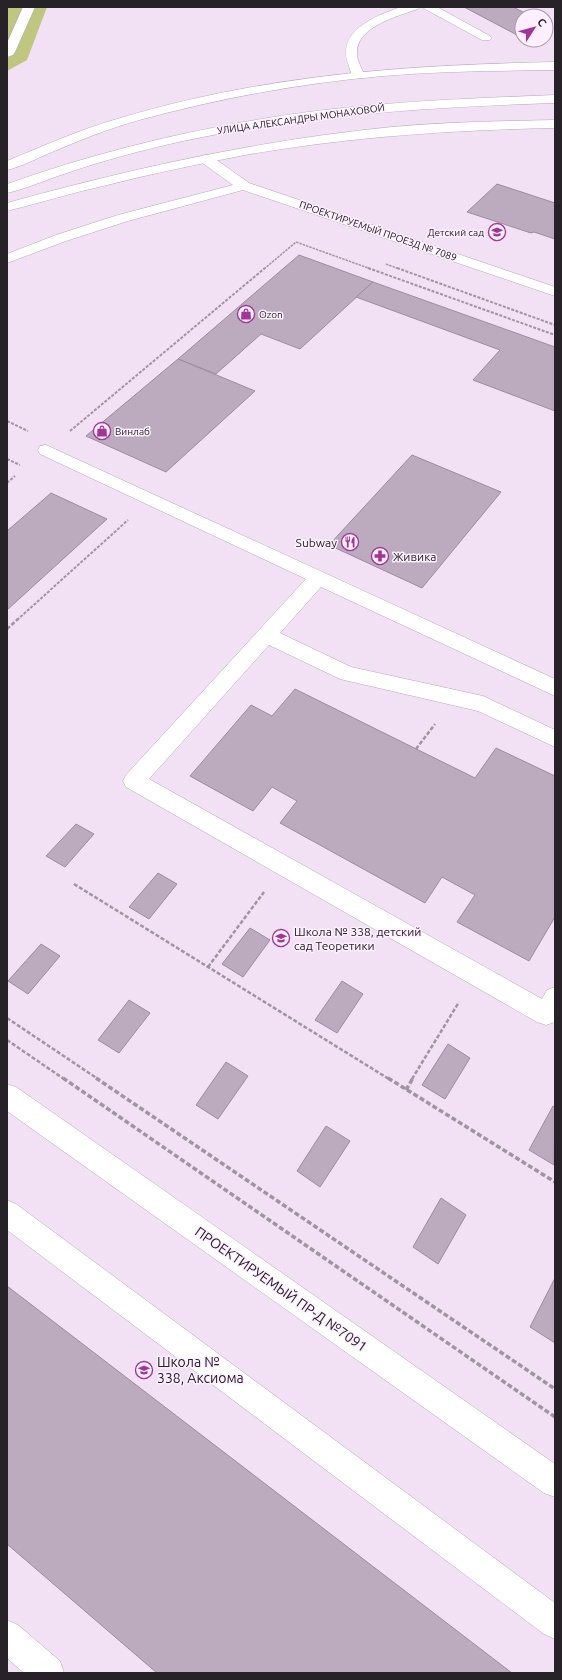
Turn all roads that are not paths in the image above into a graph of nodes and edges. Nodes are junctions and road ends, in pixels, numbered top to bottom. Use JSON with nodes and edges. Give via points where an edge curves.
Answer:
{"nodes":[{"id":1,"x":29,"y":7,"type":"edge"},
{"id":2,"x":414,"y":7,"type":"edge"},
{"id":3,"x":429,"y":7,"type":"edge"},
{"id":4,"x":486,"y":38,"type":"dead end"},
{"id":5,"x":7,"y":53,"type":"edge"},
{"id":6,"x":555,"y":66,"type":"edge"},
{"id":7,"x":358,"y":75,"type":"junction"},
{"id":8,"x":555,"y":88,"type":"edge"},
{"id":9,"x":432,"y":92,"type":"dead end"},
{"id":10,"x":555,"y":99,"type":"edge"},
{"id":11,"x":555,"y":124,"type":"edge"},
{"id":12,"x":88,"y":146,"type":"dead end"},
{"id":13,"x":206,"y":159,"type":"junction"},
{"id":14,"x":7,"y":166,"type":"edge"},
{"id":15,"x":244,"y":186,"type":"junction"},
{"id":16,"x":7,"y":189,"type":"edge"},
{"id":17,"x":7,"y":207,"type":"edge"},
{"id":18,"x":7,"y":259,"type":"edge"},
{"id":19,"x":555,"y":292,"type":"edge"},
{"id":20,"x":46,"y":450,"type":"road end"},
{"id":21,"x":319,"y":577,"type":"junction"},
{"id":22,"x":267,"y":635,"type":"junction"},
{"id":23,"x":555,"y":688,"type":"edge"},
{"id":24,"x":555,"y":739,"type":"edge"},
{"id":25,"x":555,"y":998,"type":"edge"},
{"id":26,"x":7,"y":1096,"type":"edge"},
{"id":27,"x":7,"y":1213,"type":"edge"},
{"id":28,"x":555,"y":1482,"type":"edge"},
{"id":29,"x":555,"y":1623,"type":"edge"},
{"id":30,"x":7,"y":1636,"type":"edge"},
{"id":31,"x":48,"y":1673,"type":"edge"}],
"edges":[{"from":1,"to":5,"type":"main road"},
{"from":2,"to":7,"type":"main road","via":[[374,22],[360,34],[352,47],[351,55]]},
{"from":3,"to":4,"type":"main road"},
{"from":6,"to":7,"type":"main road"},
{"from":7,"to":14,"type":"main road","via":[[295,83],[162,110],[109,125]]},
{"from":8,"to":9,"type":"main road"},
{"from":10,"to":16,"type":"main road","name":"УЛИЦА АЛЕКСАНДРЫ МОНАХОВОЙ","via":[[368,109],[258,123],[163,142],[54,172]]},
{"from":11,"to":13,"type":"main road","via":[[460,126],[392,131]]},
{"from":12,"to":14,"type":"main road"},
{"from":13,"to":15,"type":"main road","name":"ПРОЕКТИРУЕМЫЙ ПРОЕЗД № 7089"},
{"from":13,"to":17,"type":"main road","via":[[120,177]]},
{"from":15,"to":18,"type":"main road","via":[[123,218]]},
{"from":15,"to":19,"type":"main road","name":"ПРОЕКТИРУЕМЫЙ ПРОЕЗД № 7089"},
{"from":20,"to":21,"type":"main road"},
{"from":21,"to":22,"type":"main road"},
{"from":21,"to":23,"type":"main road"},
{"from":22,"to":24,"type":"main road","via":[[348,674],[483,704]]},
{"from":22,"to":25,"type":"main road","via":[[134,781],[546,1014]]},
{"from":26,"to":28,"type":"main road","name":"ПРОЕКТИРУЕМЫЙ ПР-Д №7091"},
{"from":27,"to":29,"type":"main road"},
{"from":30,"to":31,"type":"main road"}]}
